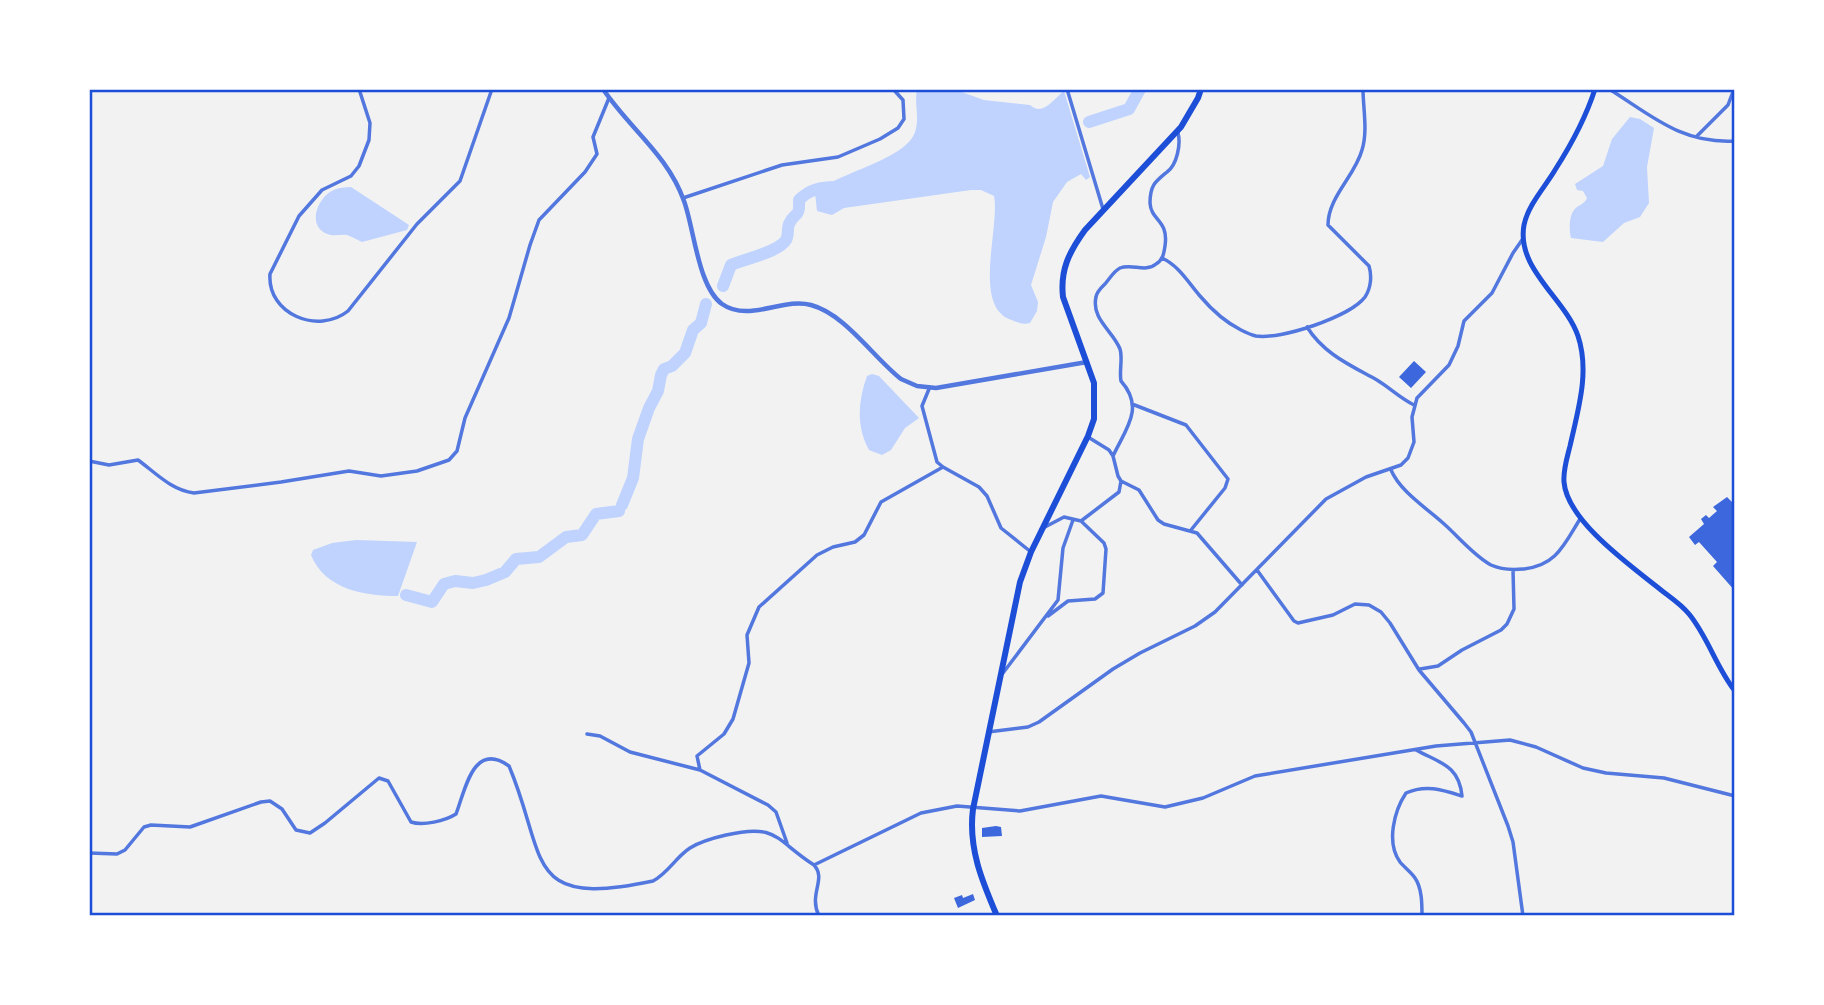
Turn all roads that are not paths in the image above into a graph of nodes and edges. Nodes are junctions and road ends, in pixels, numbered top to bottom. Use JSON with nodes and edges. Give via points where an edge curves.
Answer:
{"nodes":[{"id":1,"x":359,"y":89,"type":"edge"},
{"id":2,"x":492,"y":89,"type":"edge"},
{"id":3,"x":603,"y":89,"type":"edge"},
{"id":4,"x":893,"y":89,"type":"edge"},
{"id":5,"x":1067,"y":89,"type":"edge"},
{"id":6,"x":1201,"y":89,"type":"edge"},
{"id":7,"x":1363,"y":89,"type":"edge"},
{"id":8,"x":1595,"y":89,"type":"edge"},
{"id":9,"x":1609,"y":89,"type":"edge"},
{"id":10,"x":1734,"y":89,"type":"edge"},
{"id":11,"x":609,"y":98,"type":"junction"},
{"id":12,"x":1177,"y":131,"type":"junction"},
{"id":13,"x":1696,"y":137,"type":"junction"},
{"id":14,"x":1735,"y":141,"type":"edge"},
{"id":15,"x":683,"y":198,"type":"junction"},
{"id":16,"x":1103,"y":209,"type":"junction"},
{"id":17,"x":1524,"y":239,"type":"junction"},
{"id":18,"x":1163,"y":258,"type":"junction"},
{"id":19,"x":1307,"y":327,"type":"junction"},
{"id":20,"x":1088,"y":362,"type":"junction"},
{"id":21,"x":929,"y":389,"type":"junction"},
{"id":22,"x":1132,"y":404,"type":"junction"},
{"id":23,"x":1413,"y":405,"type":"junction"},
{"id":24,"x":1088,"y":436,"type":"junction"},
{"id":25,"x":1113,"y":456,"type":"junction"},
{"id":26,"x":89,"y":461,"type":"edge"},
{"id":27,"x":943,"y":467,"type":"junction"},
{"id":28,"x":1391,"y":470,"type":"junction"},
{"id":29,"x":1121,"y":481,"type":"junction"},
{"id":30,"x":1580,"y":519,"type":"junction"},
{"id":31,"x":1073,"y":520,"type":"junction"},
{"id":32,"x":1081,"y":521,"type":"junction"},
{"id":33,"x":1044,"y":528,"type":"junction"},
{"id":34,"x":1191,"y":530,"type":"junction"},
{"id":35,"x":1031,"y":552,"type":"junction"},
{"id":36,"x":1257,"y":570,"type":"junction"},
{"id":37,"x":1513,"y":570,"type":"junction"},
{"id":38,"x":1242,"y":585,"type":"junction"},
{"id":39,"x":1043,"y":622,"type":"junction"},
{"id":40,"x":1419,"y":670,"type":"junction"},
{"id":41,"x":1000,"y":676,"type":"junction"},
{"id":42,"x":1735,"y":691,"type":"edge"},
{"id":43,"x":988,"y":732,"type":"junction"},
{"id":44,"x":587,"y":734,"type":"dead end"},
{"id":45,"x":1475,"y":743,"type":"junction"},
{"id":46,"x":1415,"y":750,"type":"junction"},
{"id":47,"x":700,"y":770,"type":"junction"},
{"id":48,"x":1735,"y":796,"type":"edge"},
{"id":49,"x":972,"y":809,"type":"junction"},
{"id":50,"x":787,"y":844,"type":"junction"},
{"id":51,"x":89,"y":853,"type":"edge"},
{"id":52,"x":814,"y":865,"type":"junction"},
{"id":53,"x":1735,"y":913,"type":"edge"},
{"id":54,"x":819,"y":916,"type":"edge"},
{"id":55,"x":997,"y":916,"type":"edge"},
{"id":56,"x":1422,"y":916,"type":"edge"},
{"id":57,"x":1452,"y":916,"type":"edge"},
{"id":58,"x":1466,"y":916,"type":"edge"},
{"id":59,"x":1523,"y":916,"type":"edge"},
{"id":60,"x":1728,"y":916,"type":"edge"}],
"edges":[{"from":1,"to":2,"type":"street","via":[[370,124],[359,166],[351,176],[322,190],[299,216],[270,274],[276,299],[303,320],[337,318],[348,311],[417,224],[455,187],[464,174]]},
{"from":3,"to":11,"type":"street"},
{"from":4,"to":15,"type":"street","via":[[903,100],[904,119],[880,139],[838,157],[782,165]]},
{"from":5,"to":16,"type":"street"},
{"from":6,"to":12,"type":"highway"},
{"from":7,"to":19,"type":"street","via":[[1364,146],[1330,210],[1328,225],[1369,266],[1370,283],[1364,298],[1352,307]]},
{"from":8,"to":17,"type":"main road","via":[[1583,120],[1529,211]]},
{"from":9,"to":13,"type":"street","via":[[1662,125]]},
{"from":10,"to":13,"type":"street","via":[[1728,105]]},
{"from":11,"to":15,"type":"street","via":[[660,155]]},
{"from":11,"to":26,"type":"street","via":[[593,137],[597,154],[535,230],[509,318],[465,418],[457,451],[449,460],[405,473],[381,476],[349,471],[194,493],[170,485],[138,460],[109,465]]},
{"from":12,"to":16,"type":"highway"},
{"from":12,"to":18,"type":"street","via":[[1179,147],[1173,164],[1158,177],[1151,192],[1151,209],[1167,235]]},
{"from":13,"to":14,"type":"street"},
{"from":15,"to":21,"type":"street","via":[[709,288],[722,304],[744,311],[799,304],[819,308],[901,379]]},
{"from":16,"to":20,"type":"highway","via":[[1073,246],[1063,274],[1066,307]]},
{"from":17,"to":23,"type":"street","via":[[1492,293],[1464,321],[1449,365]]},
{"from":17,"to":30,"type":"main road","via":[[1532,267],[1570,318],[1581,347],[1583,382],[1564,478],[1566,494]]},
{"from":18,"to":19,"type":"street","via":[[1212,308],[1241,330],[1265,336]]},
{"from":18,"to":22,"type":"street","via":[[1148,268],[1117,270],[1097,293],[1102,325],[1120,349],[1121,381],[1131,392]]},
{"from":19,"to":23,"type":"street","via":[[1322,346],[1350,367]]},
{"from":20,"to":21,"type":"street"},
{"from":20,"to":24,"type":"highway","via":[[1095,396]]},
{"from":21,"to":27,"type":"street","via":[[923,415],[937,462]]},
{"from":22,"to":25,"type":"street","via":[[1132,417]]},
{"from":22,"to":34,"type":"street","via":[[1186,425],[1228,479]]},
{"from":23,"to":28,"type":"street","via":[[1415,442],[1401,465]]},
{"from":24,"to":25,"type":"street"},
{"from":24,"to":33,"type":"highway"},
{"from":25,"to":29,"type":"street"},
{"from":27,"to":35,"type":"street","via":[[979,487],[1001,528]]},
{"from":27,"to":47,"type":"street","via":[[881,502],[864,535],[817,555],[760,607],[747,635],[749,663],[733,719],[724,734],[697,756]]},
{"from":28,"to":36,"type":"street","via":[[1366,477],[1320,504]]},
{"from":28,"to":37,"type":"street","via":[[1395,480],[1484,560]]},
{"from":29,"to":32,"type":"street","via":[[1119,492]]},
{"from":29,"to":34,"type":"street","via":[[1139,490],[1164,524]]},
{"from":30,"to":37,"type":"street","via":[[1548,562]]},
{"from":30,"to":42,"type":"main road","via":[[1689,614]]},
{"from":31,"to":32,"type":"street"},
{"from":31,"to":33,"type":"street","via":[[1064,517]]},
{"from":31,"to":39,"type":"street","via":[[1063,548],[1058,600]]},
{"from":32,"to":39,"type":"street","via":[[1104,543],[1103,593],[1095,599],[1068,601]]},
{"from":33,"to":35,"type":"highway"},
{"from":34,"to":38,"type":"street"},
{"from":35,"to":41,"type":"highway"},
{"from":36,"to":38,"type":"street"},
{"from":36,"to":40,"type":"street","via":[[1298,623],[1355,604],[1376,608]]},
{"from":37,"to":40,"type":"street","via":[[1514,609],[1507,624],[1438,666]]},
{"from":38,"to":43,"type":"street","via":[[1195,626],[1113,669],[1048,718],[1028,727]]},
{"from":39,"to":41,"type":"street"},
{"from":40,"to":45,"type":"street"},
{"from":41,"to":43,"type":"highway"},
{"from":43,"to":49,"type":"highway"},
{"from":44,"to":47,"type":"street","via":[[630,752]]},
{"from":45,"to":46,"type":"street"},
{"from":45,"to":48,"type":"street","via":[[1521,741],[1583,768],[1664,778]]},
{"from":45,"to":59,"type":"street","via":[[1511,834]]},
{"from":46,"to":49,"type":"street","via":[[1255,776],[1203,798],[1165,807],[1101,796],[1020,811]]},
{"from":46,"to":56,"type":"street","via":[[1454,771],[1462,796],[1437,788],[1416,788],[1406,793],[1396,815],[1394,850],[1420,889]]},
{"from":47,"to":50,"type":"street","via":[[776,812]]},
{"from":49,"to":52,"type":"street","via":[[957,806],[921,813]]},
{"from":49,"to":55,"type":"highway","via":[[975,858]]},
{"from":50,"to":51,"type":"street","via":[[765,831],[734,833],[687,850],[653,881],[595,890],[574,887],[545,868],[509,766],[493,759],[474,767],[456,814],[445,819],[411,822],[388,781],[379,778],[310,833],[296,830],[282,809],[270,801],[190,827],[144,827],[117,854]]},
{"from":50,"to":52,"type":"street"},
{"from":52,"to":54,"type":"street","via":[[819,877],[814,906]]},
{"from":53,"to":60,"type":"street"},
{"from":57,"to":58,"type":"street"}]}
